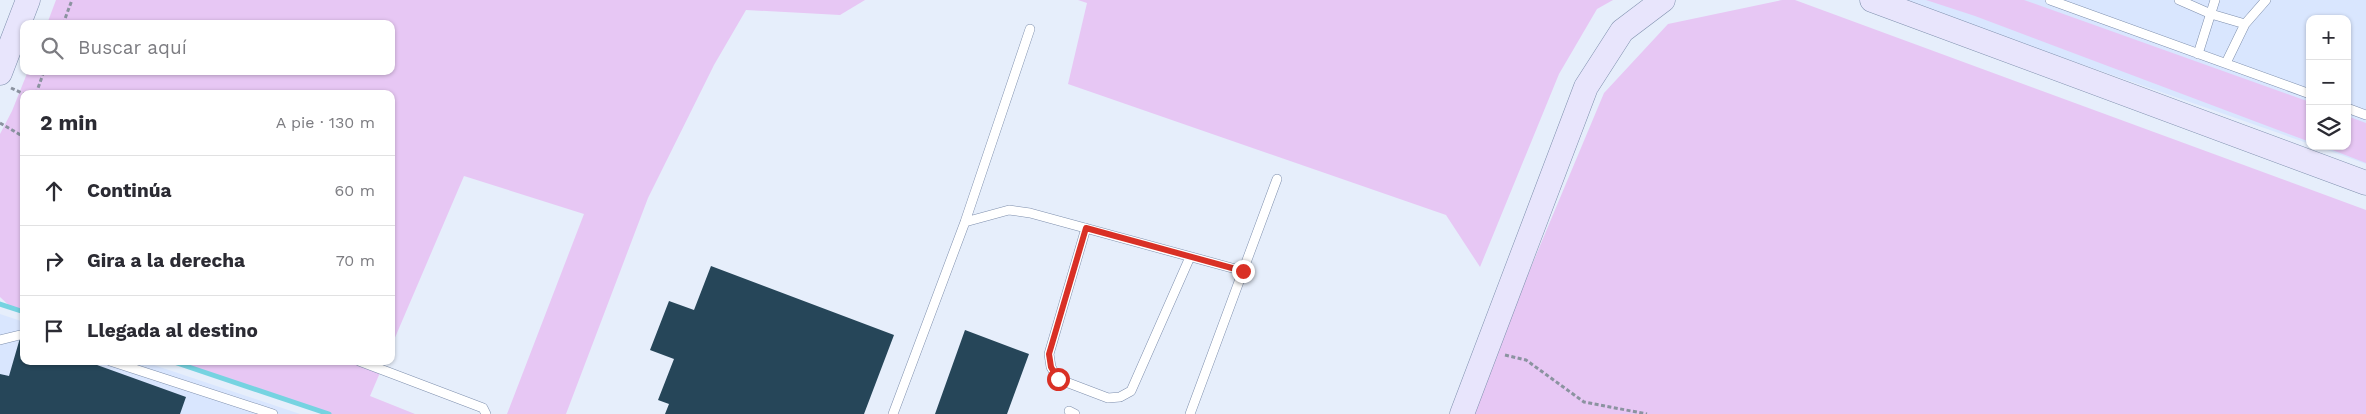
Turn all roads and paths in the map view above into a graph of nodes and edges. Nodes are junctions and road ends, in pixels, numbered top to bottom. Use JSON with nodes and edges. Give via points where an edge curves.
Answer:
{"nodes":[{"id":1,"x":28,"y":0,"type":"edge"},
{"id":2,"x":72,"y":0,"type":"edge"},
{"id":3,"x":1663,"y":0,"type":"edge"},
{"id":4,"x":1872,"y":0,"type":"edge"},
{"id":5,"x":2050,"y":0,"type":"edge"},
{"id":6,"x":2179,"y":0,"type":"edge"},
{"id":7,"x":2215,"y":0,"type":"edge"},
{"id":8,"x":2266,"y":0,"type":"edge"},
{"id":9,"x":2211,"y":14,"type":"junction"},
{"id":10,"x":20,"y":20,"type":"edge"},
{"id":11,"x":64,"y":20,"type":"edge"},
{"id":12,"x":20,"y":21,"type":"edge"},
{"id":13,"x":2245,"y":24,"type":"junction"},
{"id":14,"x":1030,"y":29,"type":"dead end"},
{"id":15,"x":2198,"y":54,"type":"junction"},
{"id":16,"x":2226,"y":63,"type":"junction"},
{"id":17,"x":0,"y":73,"type":"edge"},
{"id":18,"x":43,"y":75,"type":"edge"},
{"id":19,"x":37,"y":90,"type":"edge"},
{"id":20,"x":2306,"y":93,"type":"edge"},
{"id":21,"x":2351,"y":109,"type":"edge"},
{"id":22,"x":2366,"y":115,"type":"edge"},
{"id":23,"x":0,"y":123,"type":"edge"},
{"id":24,"x":20,"y":135,"type":"edge"},
{"id":25,"x":1277,"y":179,"type":"dead end"},
{"id":26,"x":2366,"y":183,"type":"edge"},
{"id":27,"x":965,"y":222,"type":"junction"},
{"id":28,"x":1086,"y":228,"type":"junction"},
{"id":29,"x":1190,"y":257,"type":"junction"},
{"id":30,"x":1243,"y":271,"type":"junction"},
{"id":31,"x":20,"y":335,"type":"edge"},
{"id":32,"x":0,"y":340,"type":"edge"},
{"id":33,"x":1486,"y":346,"type":"junction"},
{"id":34,"x":121,"y":365,"type":"edge"},
{"id":35,"x":370,"y":365,"type":"edge"},
{"id":36,"x":251,"y":411,"type":"edge"},
{"id":37,"x":273,"y":414,"type":"edge"},
{"id":38,"x":486,"y":414,"type":"edge"},
{"id":39,"x":893,"y":414,"type":"edge"},
{"id":40,"x":1190,"y":414,"type":"edge"},
{"id":41,"x":1462,"y":414,"type":"edge"},
{"id":42,"x":1647,"y":414,"type":"edge"}],
"edges":[{"from":1,"to":10,"type":"street"},
{"from":2,"to":11,"type":"path"},
{"from":3,"to":33,"type":"street","via":[[1622,32],[1586,87]]},
{"from":4,"to":26,"type":"street"},
{"from":5,"to":15,"type":"lane"},
{"from":6,"to":9,"type":"lane"},
{"from":7,"to":9,"type":"lane"},
{"from":8,"to":13,"type":"lane"},
{"from":9,"to":13,"type":"lane"},
{"from":9,"to":15,"type":"lane"},
{"from":12,"to":17,"type":"street"},
{"from":13,"to":16,"type":"lane"},
{"from":14,"to":27,"type":"lane"},
{"from":15,"to":16,"type":"lane"},
{"from":16,"to":20,"type":"lane"},
{"from":18,"to":19,"type":"path"},
{"from":21,"to":22,"type":"lane"},
{"from":23,"to":24,"type":"path"},
{"from":25,"to":30,"type":"lane"},
{"from":27,"to":28,"type":"lane","via":[[1009,210]]},
{"from":27,"to":39,"type":"lane"},
{"from":28,"to":29,"type":"lane"},
{"from":28,"to":29,"type":"lane","via":[[1049,354],[1051,367],[1058,379],[1108,398],[1120,397],[1131,391]]},
{"from":29,"to":30,"type":"lane"},
{"from":30,"to":40,"type":"lane"},
{"from":31,"to":32,"type":"lane"},
{"from":33,"to":41,"type":"street"},
{"from":33,"to":42,"type":"path","via":[[1495,353],[1526,360],[1584,402]]},
{"from":34,"to":36,"type":"lane"},
{"from":35,"to":38,"type":"lane","via":[[483,408]]},
{"from":36,"to":37,"type":"lane"}]}
